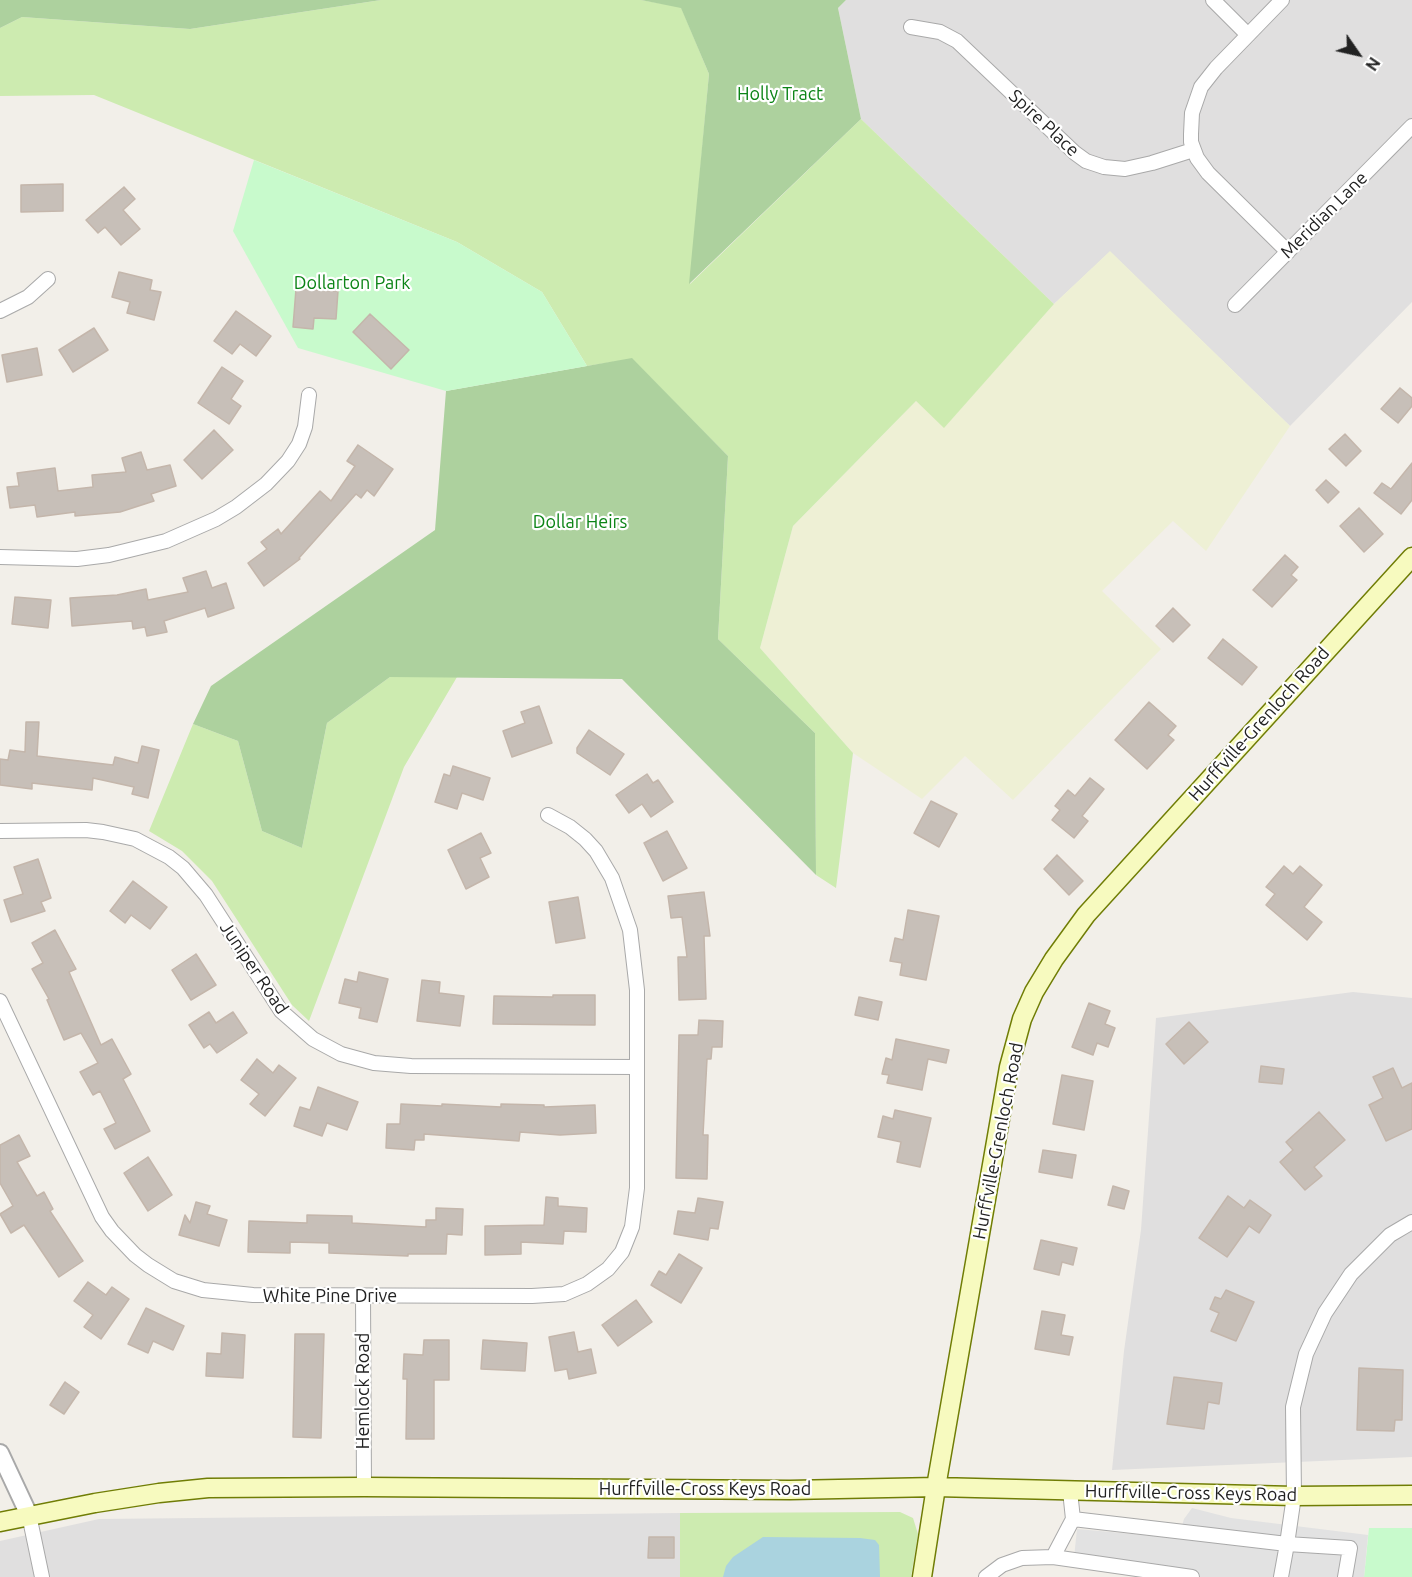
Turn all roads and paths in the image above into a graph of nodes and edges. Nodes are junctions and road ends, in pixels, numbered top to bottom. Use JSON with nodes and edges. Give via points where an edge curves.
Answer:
{"nodes":[{"id":1,"x":1213,"y":0,"type":"edge"},
{"id":2,"x":1282,"y":0,"type":"edge"},
{"id":3,"x":911,"y":27,"type":"dead end"},
{"id":4,"x":1248,"y":35,"type":"junction"},
{"id":5,"x":1412,"y":126,"type":"edge"},
{"id":6,"x":1193,"y":150,"type":"junction"},
{"id":7,"x":1288,"y":252,"type":"junction"},
{"id":8,"x":48,"y":279,"type":"dead end"},
{"id":9,"x":1235,"y":305,"type":"dead end"},
{"id":10,"x":0,"y":311,"type":"edge"},
{"id":11,"x":309,"y":395,"type":"dead end"},
{"id":12,"x":1412,"y":556,"type":"edge"},
{"id":13,"x":0,"y":557,"type":"edge"},
{"id":14,"x":549,"y":815,"type":"dead end"},
{"id":15,"x":0,"y":831,"type":"edge"},
{"id":16,"x":0,"y":1001,"type":"edge"},
{"id":17,"x":637,"y":1067,"type":"junction"},
{"id":18,"x":1412,"y":1222,"type":"edge"},
{"id":19,"x":363,"y":1296,"type":"junction"},
{"id":20,"x":0,"y":1453,"type":"edge"},
{"id":21,"x":364,"y":1486,"type":"junction"},
{"id":22,"x":936,"y":1487,"type":"junction"},
{"id":23,"x":1070,"y":1491,"type":"junction"},
{"id":24,"x":1412,"y":1495,"type":"edge"},
{"id":25,"x":1294,"y":1496,"type":"junction"},
{"id":26,"x":29,"y":1515,"type":"junction"},
{"id":27,"x":1073,"y":1518,"type":"junction"},
{"id":28,"x":0,"y":1522,"type":"edge"},
{"id":29,"x":1287,"y":1544,"type":"junction"},
{"id":30,"x":1053,"y":1557,"type":"junction"},
{"id":31,"x":42,"y":1577,"type":"edge"},
{"id":32,"x":922,"y":1577,"type":"edge"},
{"id":33,"x":986,"y":1577,"type":"edge"},
{"id":34,"x":1192,"y":1577,"type":"edge"},
{"id":35,"x":1281,"y":1577,"type":"edge"},
{"id":36,"x":1345,"y":1577,"type":"edge"}],
"edges":[{"from":1,"to":4,"type":"street"},
{"from":2,"to":4,"type":"street"},
{"from":3,"to":6,"type":"street","name":"Spire Place","via":[[940,32],[957,41],[1086,161],[1125,169]]},
{"from":4,"to":6,"type":"street","via":[[1216,68],[1198,94],[1191,124]]},
{"from":5,"to":7,"type":"street","name":"Meridian Lane"},
{"from":6,"to":7,"type":"street","via":[[1208,173]]},
{"from":7,"to":9,"type":"street","name":"Meridian Lane"},
{"from":8,"to":10,"type":"street","via":[[27,297]]},
{"from":11,"to":13,"type":"street","via":[[305,427],[288,461],[251,496],[216,519],[166,541],[109,555],[77,559]]},
{"from":12,"to":22,"type":"main road","name":"Hurffville-Grenloch Road","via":[[1086,915],[1034,992],[1009,1067]]},
{"from":14,"to":17,"type":"street","name":"White Pine Drive","via":[[570,827],[596,851],[620,895],[636,969]]},
{"from":15,"to":17,"type":"street","name":"Juniper Road","via":[[103,832],[135,839],[169,857],[206,895],[281,1011],[301,1030],[341,1054],[374,1063],[411,1066]]},
{"from":16,"to":19,"type":"street","name":"White Pine Drive","via":[[102,1217],[135,1255],[174,1281],[203,1290],[253,1295]]},
{"from":17,"to":19,"type":"street","name":"White Pine Drive","via":[[635,1216],[629,1239],[608,1269],[576,1290],[549,1296]]},
{"from":18,"to":25,"type":"street","via":[[1390,1234],[1351,1274],[1325,1313],[1306,1354],[1293,1407]]},
{"from":19,"to":21,"type":"street","name":"Hemlock Road"},
{"from":20,"to":26,"type":"street"},
{"from":21,"to":22,"type":"main road","name":"Hurffville-Cross Keys Road","via":[[790,1490]]},
{"from":21,"to":26,"type":"main road","name":"Hurffville-Cross Keys Road","via":[[187,1490]]},
{"from":22,"to":23,"type":"main road","name":"Hurffville-Cross Keys Road"},
{"from":22,"to":32,"type":"main road","name":"Hurffville-Grenloch Road"},
{"from":23,"to":25,"type":"main road","name":"Hurffville-Cross Keys Road"},
{"from":23,"to":27,"type":"street"},
{"from":24,"to":25,"type":"main road","name":"Hurffville-Cross Keys Road"},
{"from":25,"to":29,"type":"street"},
{"from":26,"to":28,"type":"main road","name":"Hurffville-Cross Keys Road"},
{"from":26,"to":31,"type":"street"},
{"from":27,"to":29,"type":"street"},
{"from":27,"to":30,"type":"street"},
{"from":29,"to":35,"type":"street"},
{"from":29,"to":36,"type":"street","via":[[1350,1548]]},
{"from":30,"to":33,"type":"street","via":[[1022,1558],[1002,1565]]},
{"from":30,"to":34,"type":"street"}]}
